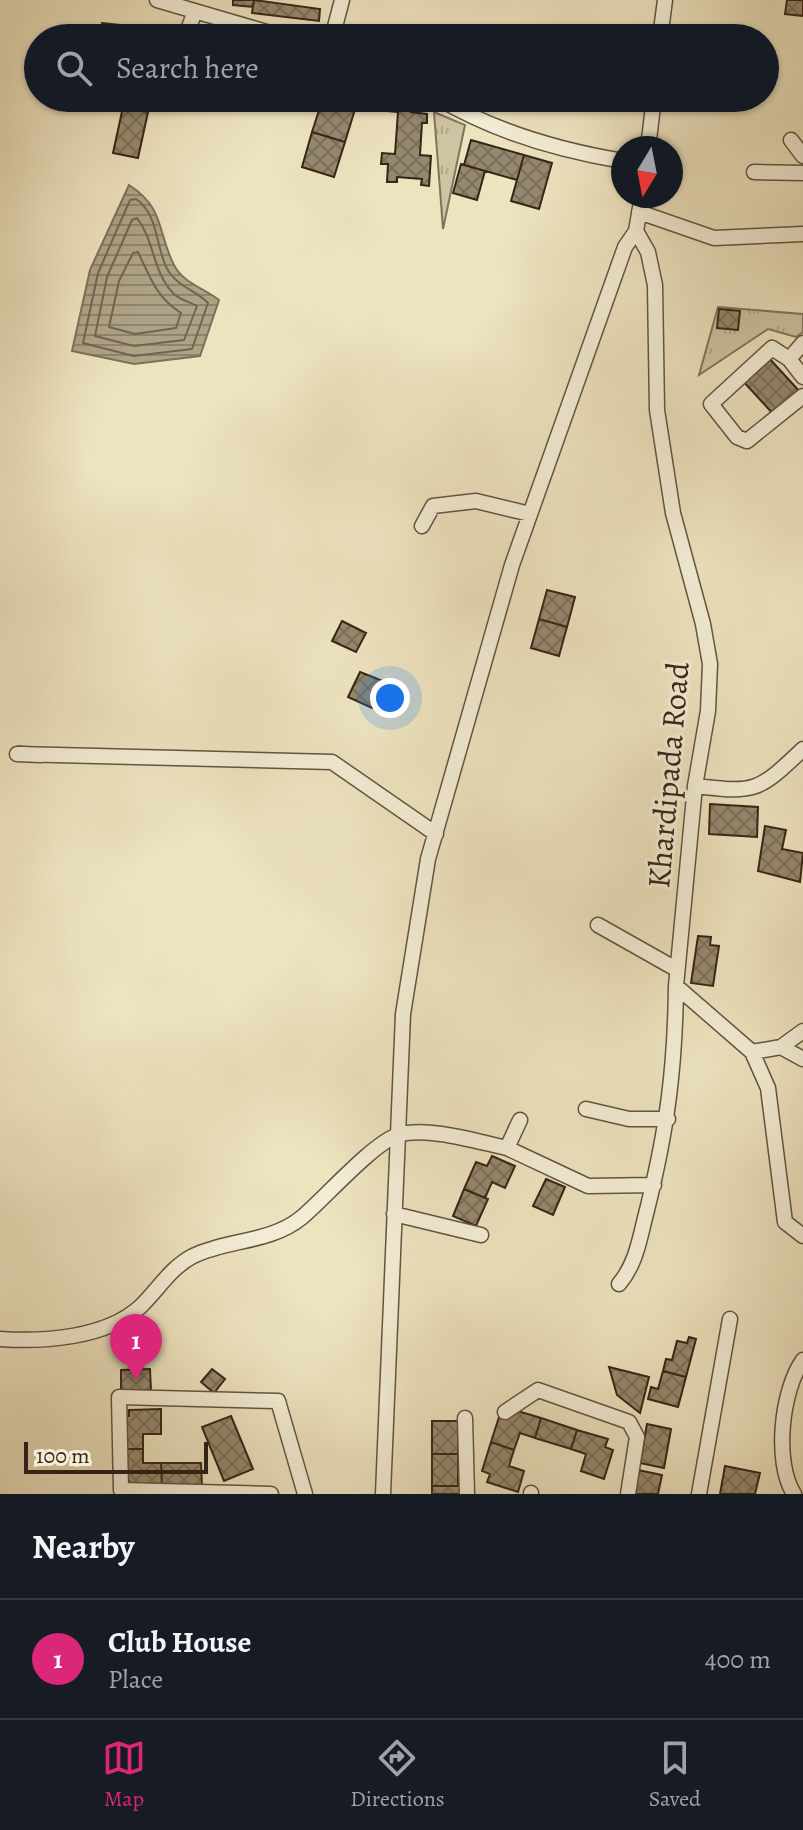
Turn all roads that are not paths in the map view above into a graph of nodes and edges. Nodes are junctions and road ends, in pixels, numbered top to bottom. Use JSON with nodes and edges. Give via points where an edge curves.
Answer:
{"nodes":[{"id":1,"x":157,"y":0,"type":"edge"},
{"id":2,"x":342,"y":0,"type":"edge"},
{"id":3,"x":665,"y":0,"type":"edge"},
{"id":4,"x":195,"y":11,"type":"junction"},
{"id":5,"x":190,"y":24,"type":"edge"},
{"id":6,"x":239,"y":24,"type":"edge"},
{"id":7,"x":336,"y":24,"type":"edge"},
{"id":8,"x":662,"y":24,"type":"edge"},
{"id":9,"x":461,"y":112,"type":"edge"},
{"id":10,"x":652,"y":112,"type":"edge"},
{"id":11,"x":649,"y":136,"type":"edge"},
{"id":12,"x":791,"y":140,"type":"dead end"},
{"id":13,"x":803,"y":156,"type":"edge"},
{"id":14,"x":611,"y":159,"type":"edge"},
{"id":15,"x":754,"y":172,"type":"dead end"},
{"id":16,"x":803,"y":173,"type":"edge"},
{"id":17,"x":640,"y":208,"type":"edge"},
{"id":18,"x":639,"y":212,"type":"junction"},
{"id":19,"x":636,"y":231,"type":"junction"},
{"id":20,"x":803,"y":234,"type":"edge"},
{"id":21,"x":803,"y":343,"type":"edge"},
{"id":22,"x":789,"y":359,"type":"junction"},
{"id":23,"x":803,"y":377,"type":"edge"},
{"id":24,"x":803,"y":396,"type":"edge"},
{"id":25,"x":530,"y":514,"type":"junction"},
{"id":26,"x":422,"y":526,"type":"dead end"},
{"id":27,"x":803,"y":749,"type":"edge"},
{"id":28,"x":41,"y":755,"type":"dead end"},
{"id":29,"x":695,"y":786,"type":"junction"},
{"id":30,"x":436,"y":834,"type":"junction"},
{"id":31,"x":598,"y":925,"type":"dead end"},
{"id":32,"x":676,"y":969,"type":"junction"},
{"id":33,"x":676,"y":986,"type":"junction"},
{"id":34,"x":803,"y":1031,"type":"edge"},
{"id":35,"x":781,"y":1047,"type":"junction"},
{"id":36,"x":752,"y":1052,"type":"junction"},
{"id":37,"x":803,"y":1059,"type":"edge"},
{"id":38,"x":586,"y":1109,"type":"dead end"},
{"id":39,"x":668,"y":1119,"type":"junction"},
{"id":40,"x":520,"y":1120,"type":"dead end"},
{"id":41,"x":398,"y":1135,"type":"junction"},
{"id":42,"x":507,"y":1148,"type":"junction"},
{"id":43,"x":654,"y":1185,"type":"junction"},
{"id":44,"x":394,"y":1214,"type":"junction"},
{"id":45,"x":481,"y":1235,"type":"dead end"},
{"id":46,"x":803,"y":1236,"type":"edge"},
{"id":47,"x":619,"y":1284,"type":"dead end"},
{"id":48,"x":730,"y":1319,"type":"dead end"},
{"id":49,"x":0,"y":1339,"type":"edge"},
{"id":50,"x":803,"y":1360,"type":"edge"},
{"id":51,"x":505,"y":1412,"type":"dead end"},
{"id":52,"x":465,"y":1418,"type":"dead end"},
{"id":53,"x":271,"y":1494,"type":"edge"},
{"id":54,"x":305,"y":1494,"type":"edge"},
{"id":55,"x":383,"y":1494,"type":"edge"},
{"id":56,"x":467,"y":1494,"type":"edge"},
{"id":57,"x":628,"y":1494,"type":"edge"},
{"id":58,"x":699,"y":1494,"type":"edge"},
{"id":59,"x":794,"y":1494,"type":"edge"}],
"edges":[{"from":1,"to":4,"type":"street"},
{"from":2,"to":7,"type":"street"},
{"from":3,"to":8,"type":"street"},
{"from":4,"to":5,"type":"street"},
{"from":4,"to":6,"type":"street"},
{"from":9,"to":14,"type":"street","via":[[572,152]]},
{"from":10,"to":11,"type":"street"},
{"from":12,"to":13,"type":"street"},
{"from":15,"to":16,"type":"street"},
{"from":17,"to":18,"type":"street"},
{"from":18,"to":19,"type":"street"},
{"from":18,"to":20,"type":"street","via":[[714,238]]},
{"from":19,"to":25,"type":"street","via":[[625,247]]},
{"from":19,"to":29,"type":"street","name":"Khardipada Road","via":[[648,252],[655,285],[657,410],[673,513],[710,664]]},
{"from":21,"to":22,"type":"street"},
{"from":22,"to":23,"type":"street"},
{"from":22,"to":24,"type":"street","via":[[770,349],[715,397],[712,409],[747,441]]},
{"from":25,"to":26,"type":"street","via":[[476,501],[433,506]]},
{"from":25,"to":30,"type":"street"},
{"from":27,"to":29,"type":"street","via":[[757,788],[744,792]]},
{"from":28,"to":30,"type":"street","via":[[17,754],[332,762]]},
{"from":29,"to":32,"type":"street","name":"Khardipada Road"},
{"from":30,"to":41,"type":"street","via":[[403,1014]]},
{"from":31,"to":32,"type":"street"},
{"from":32,"to":33,"type":"street","name":"Khardipada Road"},
{"from":33,"to":36,"type":"street"},
{"from":33,"to":39,"type":"street","name":"Khardipada Road"},
{"from":34,"to":35,"type":"street"},
{"from":35,"to":36,"type":"street"},
{"from":35,"to":37,"type":"street"},
{"from":36,"to":46,"type":"street","via":[[768,1088],[785,1222]]},
{"from":38,"to":39,"type":"street","via":[[629,1119]]},
{"from":39,"to":43,"type":"street","name":"Khardipada Road"},
{"from":40,"to":42,"type":"street"},
{"from":41,"to":42,"type":"street","via":[[441,1134]]},
{"from":41,"to":44,"type":"street"},
{"from":41,"to":49,"type":"street","via":[[302,1217],[277,1233],[216,1245],[189,1258],[118,1323],[76,1334]]},
{"from":42,"to":43,"type":"street","via":[[588,1186]]},
{"from":43,"to":47,"type":"street","name":"Khardipada Road","via":[[639,1245]]},
{"from":44,"to":45,"type":"street"},
{"from":44,"to":55,"type":"street"},
{"from":48,"to":58,"type":"street"},
{"from":50,"to":59,"type":"street","via":[[782,1442],[785,1480]]},
{"from":51,"to":57,"type":"street","via":[[538,1390],[629,1422],[637,1437]]},
{"from":52,"to":56,"type":"street"},
{"from":53,"to":54,"type":"street","via":[[121,1490],[119,1397],[278,1401]]}]}
